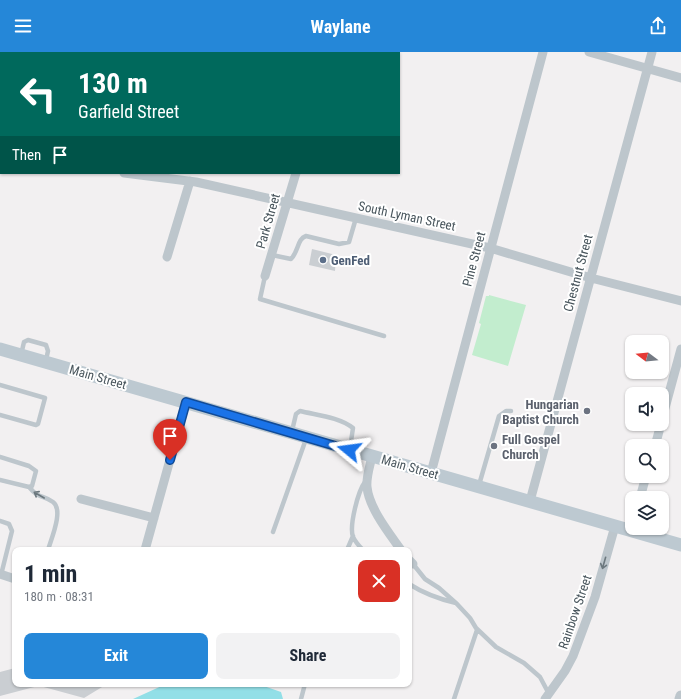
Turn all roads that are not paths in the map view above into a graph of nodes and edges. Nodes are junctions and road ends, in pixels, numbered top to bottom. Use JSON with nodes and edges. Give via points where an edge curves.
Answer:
{"nodes":[{"id":1,"x":543,"y":52,"type":"edge"},
{"id":2,"x":588,"y":52,"type":"edge"},
{"id":3,"x":652,"y":52,"type":"edge"},
{"id":4,"x":647,"y":69,"type":"junction"},
{"id":5,"x":681,"y":78,"type":"edge"},
{"id":6,"x":136,"y":174,"type":"edge"},
{"id":7,"x":296,"y":174,"type":"edge"},
{"id":8,"x":184,"y":178,"type":"edge"},
{"id":9,"x":287,"y":203,"type":"junction"},
{"id":10,"x":356,"y":218,"type":"junction"},
{"id":11,"x":490,"y":248,"type":"junction"},
{"id":12,"x":272,"y":255,"type":"junction"},
{"id":13,"x":167,"y":257,"type":"dead end"},
{"id":14,"x":265,"y":276,"type":"joint"},
{"id":15,"x":591,"y":278,"type":"junction"},
{"id":16,"x":681,"y":301,"type":"edge"},
{"id":17,"x":384,"y":336,"type":"dead end"},
{"id":18,"x":0,"y":349,"type":"edge"},
{"id":19,"x":681,"y":349,"type":"edge"},
{"id":20,"x":0,"y":385,"type":"edge"},
{"id":21,"x":669,"y":393,"type":"edge"},
{"id":22,"x":186,"y":402,"type":"junction"},
{"id":23,"x":511,"y":411,"type":"dead end"},
{"id":24,"x":0,"y":414,"type":"edge"},
{"id":25,"x":291,"y":433,"type":"junction"},
{"id":26,"x":307,"y":437,"type":"junction"},
{"id":27,"x":349,"y":450,"type":"junction"},
{"id":28,"x":372,"y":456,"type":"junction"},
{"id":29,"x":0,"y":458,"type":"edge"},
{"id":30,"x":431,"y":472,"type":"junction"},
{"id":31,"x":367,"y":479,"type":"junction"},
{"id":32,"x":0,"y":480,"type":"edge"},
{"id":33,"x":479,"y":486,"type":"junction"},
{"id":34,"x":29,"y":487,"type":"junction"},
{"id":35,"x":81,"y":499,"type":"dead end"},
{"id":36,"x":530,"y":501,"type":"junction"},
{"id":37,"x":154,"y":518,"type":"junction"},
{"id":38,"x":0,"y":521,"type":"edge"},
{"id":39,"x":615,"y":526,"type":"junction"},
{"id":40,"x":625,"y":528,"type":"edge"},
{"id":41,"x":273,"y":532,"type":"dead end"},
{"id":42,"x":650,"y":535,"type":"edge"},
{"id":43,"x":353,"y":536,"type":"junction"},
{"id":44,"x":681,"y":545,"type":"edge"},
{"id":45,"x":49,"y":547,"type":"edge"},
{"id":46,"x":146,"y":547,"type":"edge"},
{"id":47,"x":348,"y":547,"type":"edge"},
{"id":48,"x":361,"y":547,"type":"edge"},
{"id":49,"x":399,"y":547,"type":"edge"},
{"id":50,"x":412,"y":563,"type":"edge"},
{"id":51,"x":1,"y":575,"type":"edge"},
{"id":52,"x":12,"y":578,"type":"edge"},
{"id":53,"x":412,"y":586,"type":"edge"},
{"id":54,"x":457,"y":604,"type":"junction"},
{"id":55,"x":477,"y":630,"type":"junction"},
{"id":56,"x":303,"y":687,"type":"edge"},
{"id":57,"x":547,"y":696,"type":"edge"},
{"id":58,"x":301,"y":699,"type":"edge"},
{"id":59,"x":454,"y":699,"type":"edge"}],
"edges":[{"from":1,"to":11,"type":"street","name":"Pine Street"},
{"from":2,"to":4,"type":"street"},
{"from":3,"to":4,"type":"street","name":"Chestnut Street"},
{"from":4,"to":5,"type":"street"},
{"from":4,"to":15,"type":"street","name":"Chestnut Street"},
{"from":6,"to":8,"type":"street","name":"South Lyman Street"},
{"from":7,"to":9,"type":"street","name":"Park Street"},
{"from":8,"to":9,"type":"street","name":"South Lyman Street"},
{"from":8,"to":13,"type":"street"},
{"from":9,"to":10,"type":"street","name":"South Lyman Street"},
{"from":9,"to":12,"type":"street","name":"Park Street"},
{"from":10,"to":11,"type":"street","name":"South Lyman Street"},
{"from":10,"to":12,"type":"lane","via":[[349,242],[339,244],[306,236],[300,240],[296,254],[291,259]]},
{"from":11,"to":15,"type":"street","name":"South Lyman Street"},
{"from":11,"to":30,"type":"street","name":"Pine Street"},
{"from":12,"to":14,"type":"street","name":"Park Street"},
{"from":14,"to":17,"type":"lane","via":[[260,299]]},
{"from":15,"to":16,"type":"street","name":"South Lyman Street"},
{"from":15,"to":36,"type":"street","name":"Chestnut Street"},
{"from":18,"to":22,"type":"main road","name":"Main Street"},
{"from":19,"to":21,"type":"street"},
{"from":20,"to":24,"type":"lane","via":[[45,398],[36,425]]},
{"from":22,"to":25,"type":"main road","name":"Main Street"},
{"from":22,"to":37,"type":"street"},
{"from":23,"to":33,"type":"lane","via":[[506,411],[500,416]]},
{"from":25,"to":26,"type":"main road","name":"Main Street"},
{"from":25,"to":27,"type":"lane","via":[[296,414],[300,411],[338,420],[353,428]]},
{"from":26,"to":27,"type":"main road","name":"Main Street"},
{"from":26,"to":41,"type":"lane"},
{"from":27,"to":28,"type":"main road","name":"Main Street"},
{"from":28,"to":30,"type":"main road","name":"Main Street"},
{"from":28,"to":31,"type":"street"},
{"from":29,"to":34,"type":"lane","via":[[35,469],[32,486]]},
{"from":30,"to":33,"type":"main road","name":"Main Street"},
{"from":31,"to":43,"type":"lane","via":[[360,489],[353,516]]},
{"from":31,"to":49,"type":"street","via":[[369,496]]},
{"from":32,"to":34,"type":"lane"},
{"from":33,"to":36,"type":"main road","name":"Main Street"},
{"from":45,"to":34,"type":"lane","one_way":true,"via":[[58,517],[58,508],[54,502],[36,495]]},
{"from":35,"to":37,"type":"street"},
{"from":36,"to":39,"type":"main road","name":"Main Street"},
{"from":37,"to":46,"type":"street"},
{"from":38,"to":51,"type":"lane","via":[[9,524],[12,531]]},
{"from":39,"to":40,"type":"main road","name":"Main Street"},
{"from":39,"to":57,"type":"street","name":"Rainbow Street","one_way":true,"via":[[595,597],[573,656]]},
{"from":42,"to":44,"type":"main road","name":"Main Street"},
{"from":43,"to":47,"type":"lane"},
{"from":43,"to":48,"type":"lane"},
{"from":50,"to":54,"type":"lane","via":[[425,579]]},
{"from":51,"to":52,"type":"street"},
{"from":53,"to":54,"type":"lane"},
{"from":54,"to":55,"type":"lane"},
{"from":55,"to":57,"type":"lane","via":[[496,647],[524,662],[540,677]]},
{"from":55,"to":59,"type":"lane"},
{"from":56,"to":58,"type":"lane"}]}
